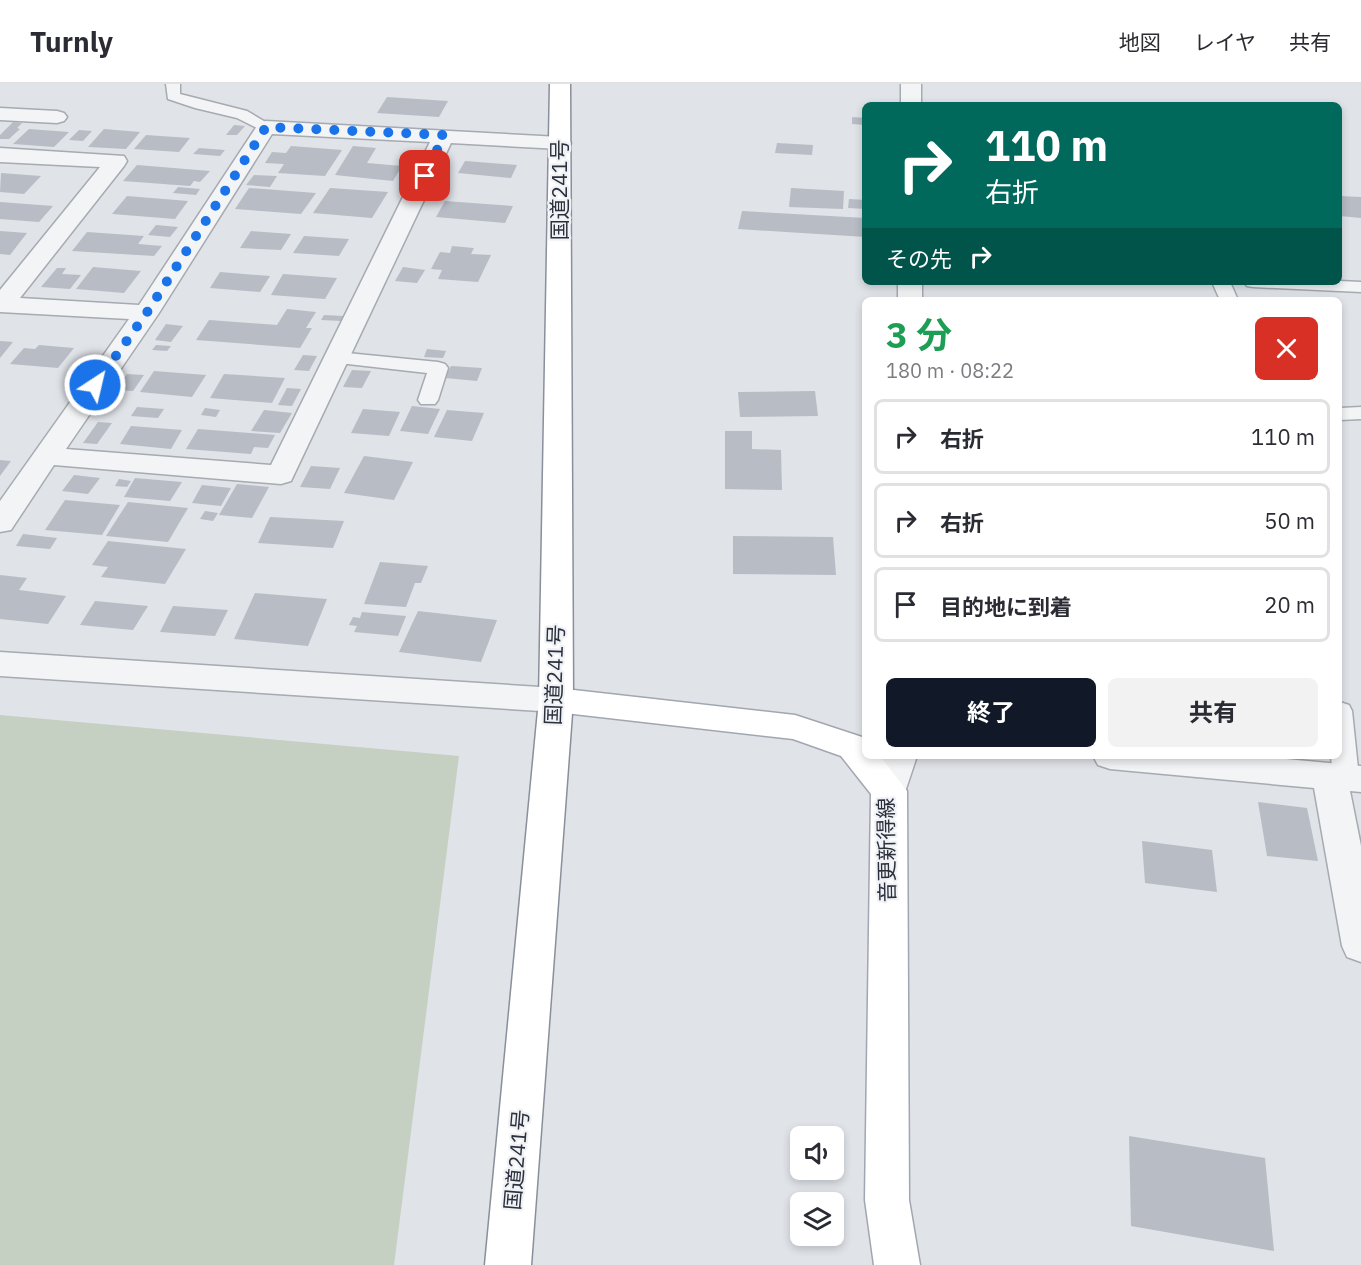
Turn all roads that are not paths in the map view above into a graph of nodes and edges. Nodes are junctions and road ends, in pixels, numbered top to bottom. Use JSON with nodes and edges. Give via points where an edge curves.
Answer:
{"nodes":[{"id":1,"x":173,"y":84,"type":"edge"},
{"id":2,"x":560,"y":84,"type":"edge"},
{"id":3,"x":911,"y":84,"type":"edge"},
{"id":4,"x":911,"y":102,"type":"edge"},
{"id":5,"x":0,"y":114,"type":"edge"},
{"id":6,"x":57,"y":117,"type":"dead end"},
{"id":7,"x":266,"y":127,"type":"junction"},
{"id":8,"x":444,"y":135,"type":"junction"},
{"id":9,"x":560,"y":143,"type":"junction"},
{"id":10,"x":0,"y":154,"type":"edge"},
{"id":11,"x":1318,"y":285,"type":"edge"},
{"id":12,"x":1361,"y":287,"type":"edge"},
{"id":13,"x":1,"y":304,"type":"edge"},
{"id":14,"x":146,"y":314,"type":"junction"},
{"id":15,"x":337,"y":358,"type":"junction"},
{"id":16,"x":428,"y":400,"type":"dead end"},
{"id":17,"x":1361,"y":413,"type":"edge"},
{"id":18,"x":1342,"y":414,"type":"edge"},
{"id":19,"x":45,"y":456,"type":"junction"},
{"id":20,"x":0,"y":523,"type":"edge"},
{"id":21,"x":0,"y":664,"type":"edge"},
{"id":22,"x":556,"y":700,"type":"junction"},
{"id":23,"x":1342,"y":733,"type":"edge"},
{"id":24,"x":862,"y":758,"type":"edge"},
{"id":25,"x":863,"y":759,"type":"edge"},
{"id":26,"x":899,"y":759,"type":"edge"},
{"id":27,"x":1142,"y":759,"type":"edge"},
{"id":28,"x":1346,"y":778,"type":"edge"},
{"id":29,"x":889,"y":791,"type":"junction"},
{"id":30,"x":1361,"y":946,"type":"edge"},
{"id":31,"x":508,"y":1265,"type":"edge"},
{"id":32,"x":897,"y":1265,"type":"edge"}],
"edges":[{"from":1,"to":7,"type":"lane","via":[[172,96],[242,114]]},
{"from":2,"to":9,"type":"main road","name":"国道241号"},
{"from":3,"to":4,"type":"street"},
{"from":5,"to":6,"type":"street"},
{"from":7,"to":8,"type":"street"},
{"from":7,"to":14,"type":"street"},
{"from":8,"to":9,"type":"street"},
{"from":8,"to":15,"type":"street"},
{"from":9,"to":22,"type":"main road","name":"国道241号"},
{"from":10,"to":13,"type":"street","via":[[116,161]]},
{"from":11,"to":12,"type":"lane"},
{"from":13,"to":14,"type":"street"},
{"from":14,"to":19,"type":"street"},
{"from":15,"to":16,"type":"lane","via":[[438,368]]},
{"from":15,"to":19,"type":"street","via":[[280,475]]},
{"from":17,"to":18,"type":"lane"},
{"from":19,"to":20,"type":"street"},
{"from":21,"to":22,"type":"street"},
{"from":22,"to":24,"type":"main road","name":"音更新得線","via":[[795,727],[853,747]]},
{"from":22,"to":31,"type":"main road","name":"国道241号"},
{"from":23,"to":28,"type":"lane"},
{"from":25,"to":29,"type":"main road","name":"音更新得線"},
{"from":26,"to":29,"type":"street"},
{"from":27,"to":28,"type":"street"},
{"from":28,"to":30,"type":"street"},
{"from":29,"to":32,"type":"main road","name":"音更新得線","via":[[887,1200]]}]}
